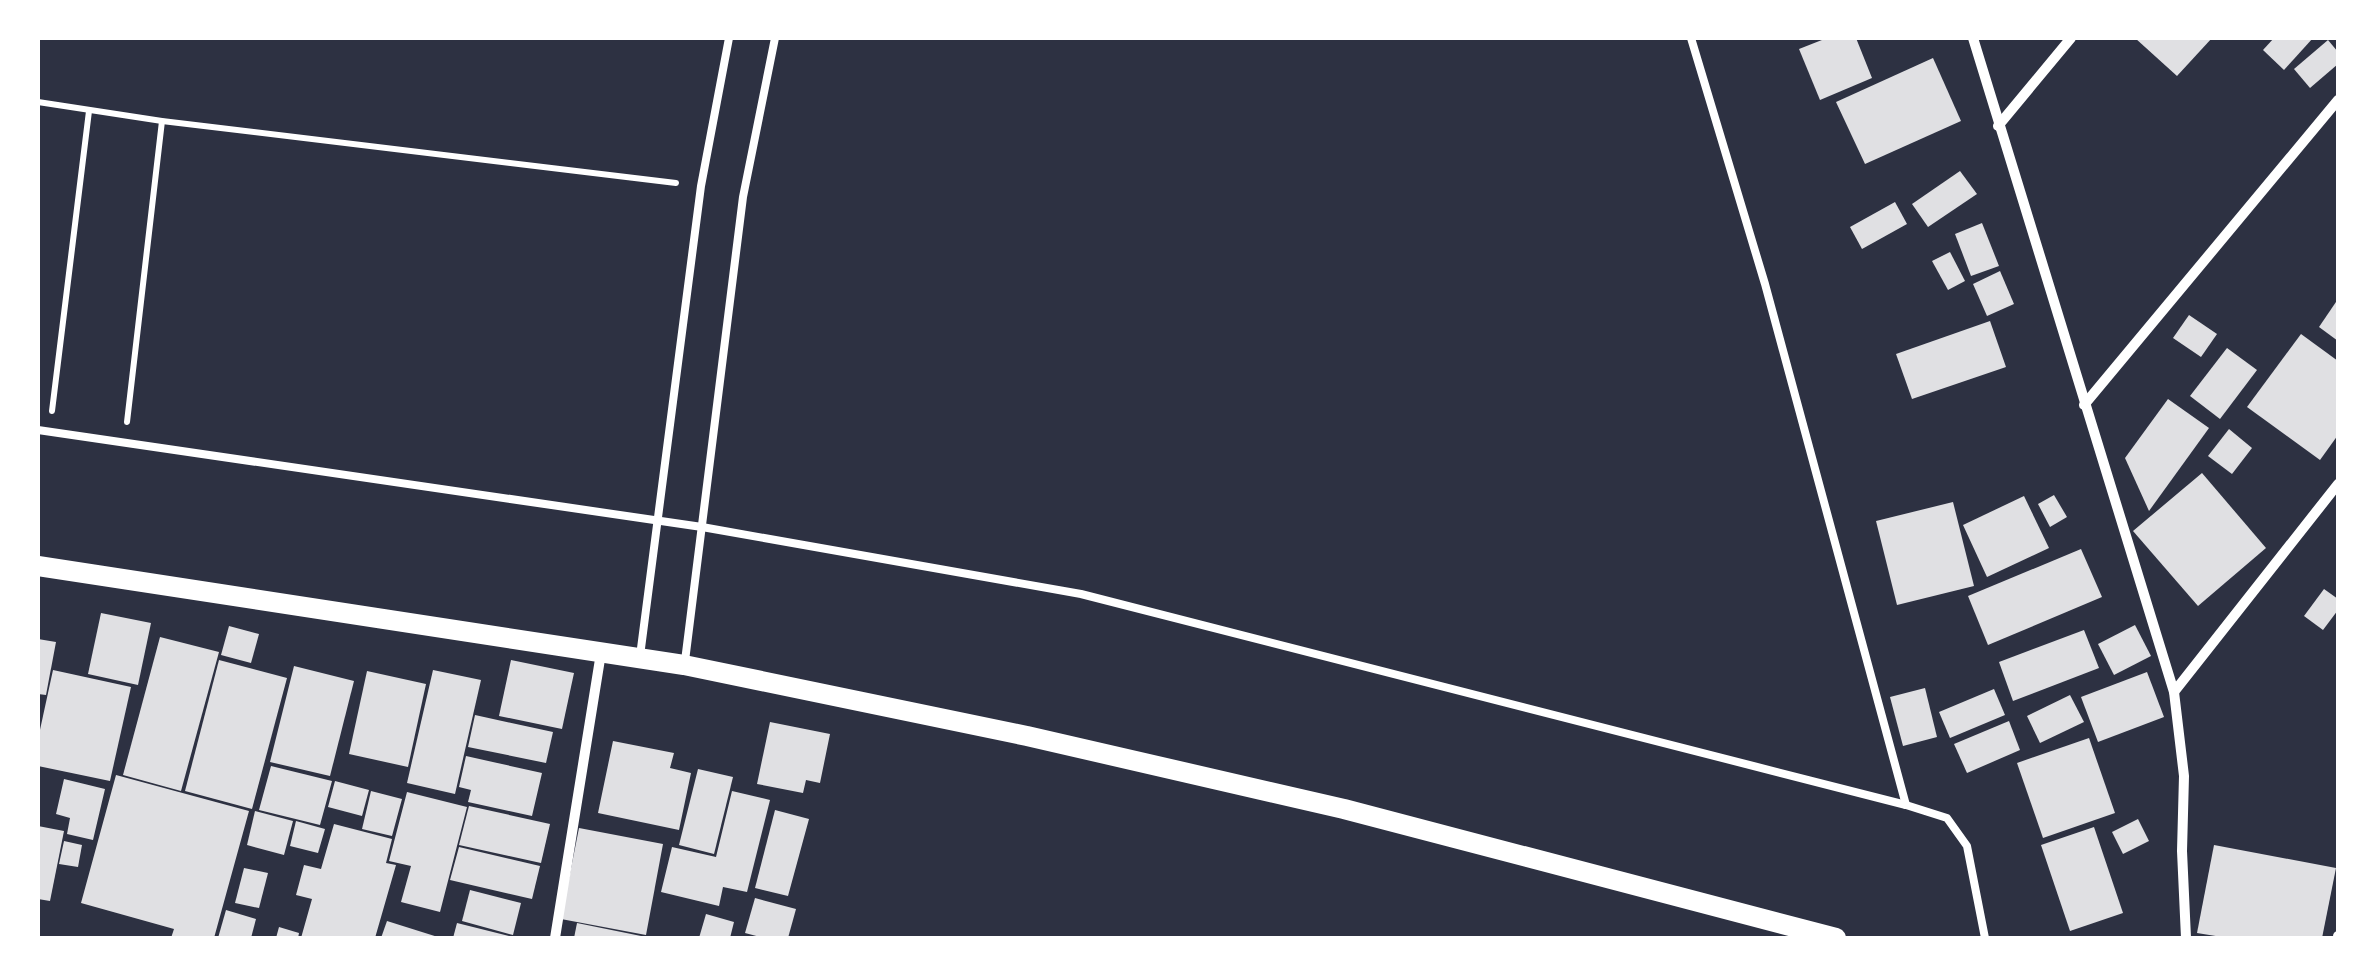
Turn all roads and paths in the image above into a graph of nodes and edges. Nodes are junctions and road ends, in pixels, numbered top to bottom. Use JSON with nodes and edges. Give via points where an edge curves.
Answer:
{"nodes":[{"id":1,"x":729,"y":38,"type":"edge"},
{"id":2,"x":775,"y":38,"type":"edge"},
{"id":3,"x":1691,"y":38,"type":"edge"},
{"id":4,"x":1973,"y":38,"type":"edge"},
{"id":5,"x":2071,"y":38,"type":"edge"},
{"id":6,"x":2338,"y":100,"type":"edge"},
{"id":7,"x":38,"y":102,"type":"edge"},
{"id":8,"x":89,"y":111,"type":"junction"},
{"id":9,"x":162,"y":121,"type":"junction"},
{"id":10,"x":1998,"y":126,"type":"junction"},
{"id":11,"x":702,"y":186,"type":"junction"},
{"id":12,"x":2084,"y":406,"type":"junction"},
{"id":13,"x":38,"y":430,"type":"edge"},
{"id":14,"x":50,"y":432,"type":"junction"},
{"id":15,"x":125,"y":443,"type":"junction"},
{"id":16,"x":2338,"y":484,"type":"edge"},
{"id":17,"x":660,"y":520,"type":"junction"},
{"id":18,"x":702,"y":527,"type":"junction"},
{"id":19,"x":38,"y":566,"type":"edge"},
{"id":20,"x":601,"y":652,"type":"junction"},
{"id":21,"x":640,"y":658,"type":"junction"},
{"id":22,"x":684,"y":665,"type":"junction"},
{"id":23,"x":2174,"y":692,"type":"junction"},
{"id":24,"x":1906,"y":805,"type":"junction"},
{"id":25,"x":555,"y":938,"type":"edge"},
{"id":26,"x":1836,"y":938,"type":"edge"},
{"id":27,"x":1985,"y":938,"type":"edge"},
{"id":28,"x":2186,"y":938,"type":"edge"}],
"edges":[{"from":1,"to":11,"type":"lane"},
{"from":2,"to":18,"type":"lane","via":[[743,197]]},
{"from":3,"to":24,"type":"lane"},
{"from":4,"to":10,"type":"street"},
{"from":5,"to":10,"type":"street"},
{"from":6,"to":12,"type":"street"},
{"from":7,"to":8,"type":"path"},
{"from":8,"to":9,"type":"path"},
{"from":8,"to":14,"type":"path"},
{"from":9,"to":11,"type":"path"},
{"from":9,"to":15,"type":"path"},
{"from":10,"to":12,"type":"street"},
{"from":11,"to":17,"type":"lane"},
{"from":12,"to":23,"type":"street"},
{"from":13,"to":14,"type":"lane"},
{"from":14,"to":15,"type":"lane"},
{"from":15,"to":17,"type":"lane"},
{"from":16,"to":23,"type":"street"},
{"from":17,"to":18,"type":"lane"},
{"from":17,"to":21,"type":"lane"},
{"from":18,"to":22,"type":"lane"},
{"from":18,"to":24,"type":"lane","via":[[1081,594]]},
{"from":19,"to":20,"type":"main road"},
{"from":20,"to":21,"type":"main road"},
{"from":20,"to":25,"type":"street"},
{"from":21,"to":22,"type":"main road"},
{"from":22,"to":26,"type":"main road","via":[[1344,809]]},
{"from":23,"to":28,"type":"street","via":[[2184,776]]},
{"from":24,"to":27,"type":"lane","via":[[1947,818],[1967,846]]}]}
